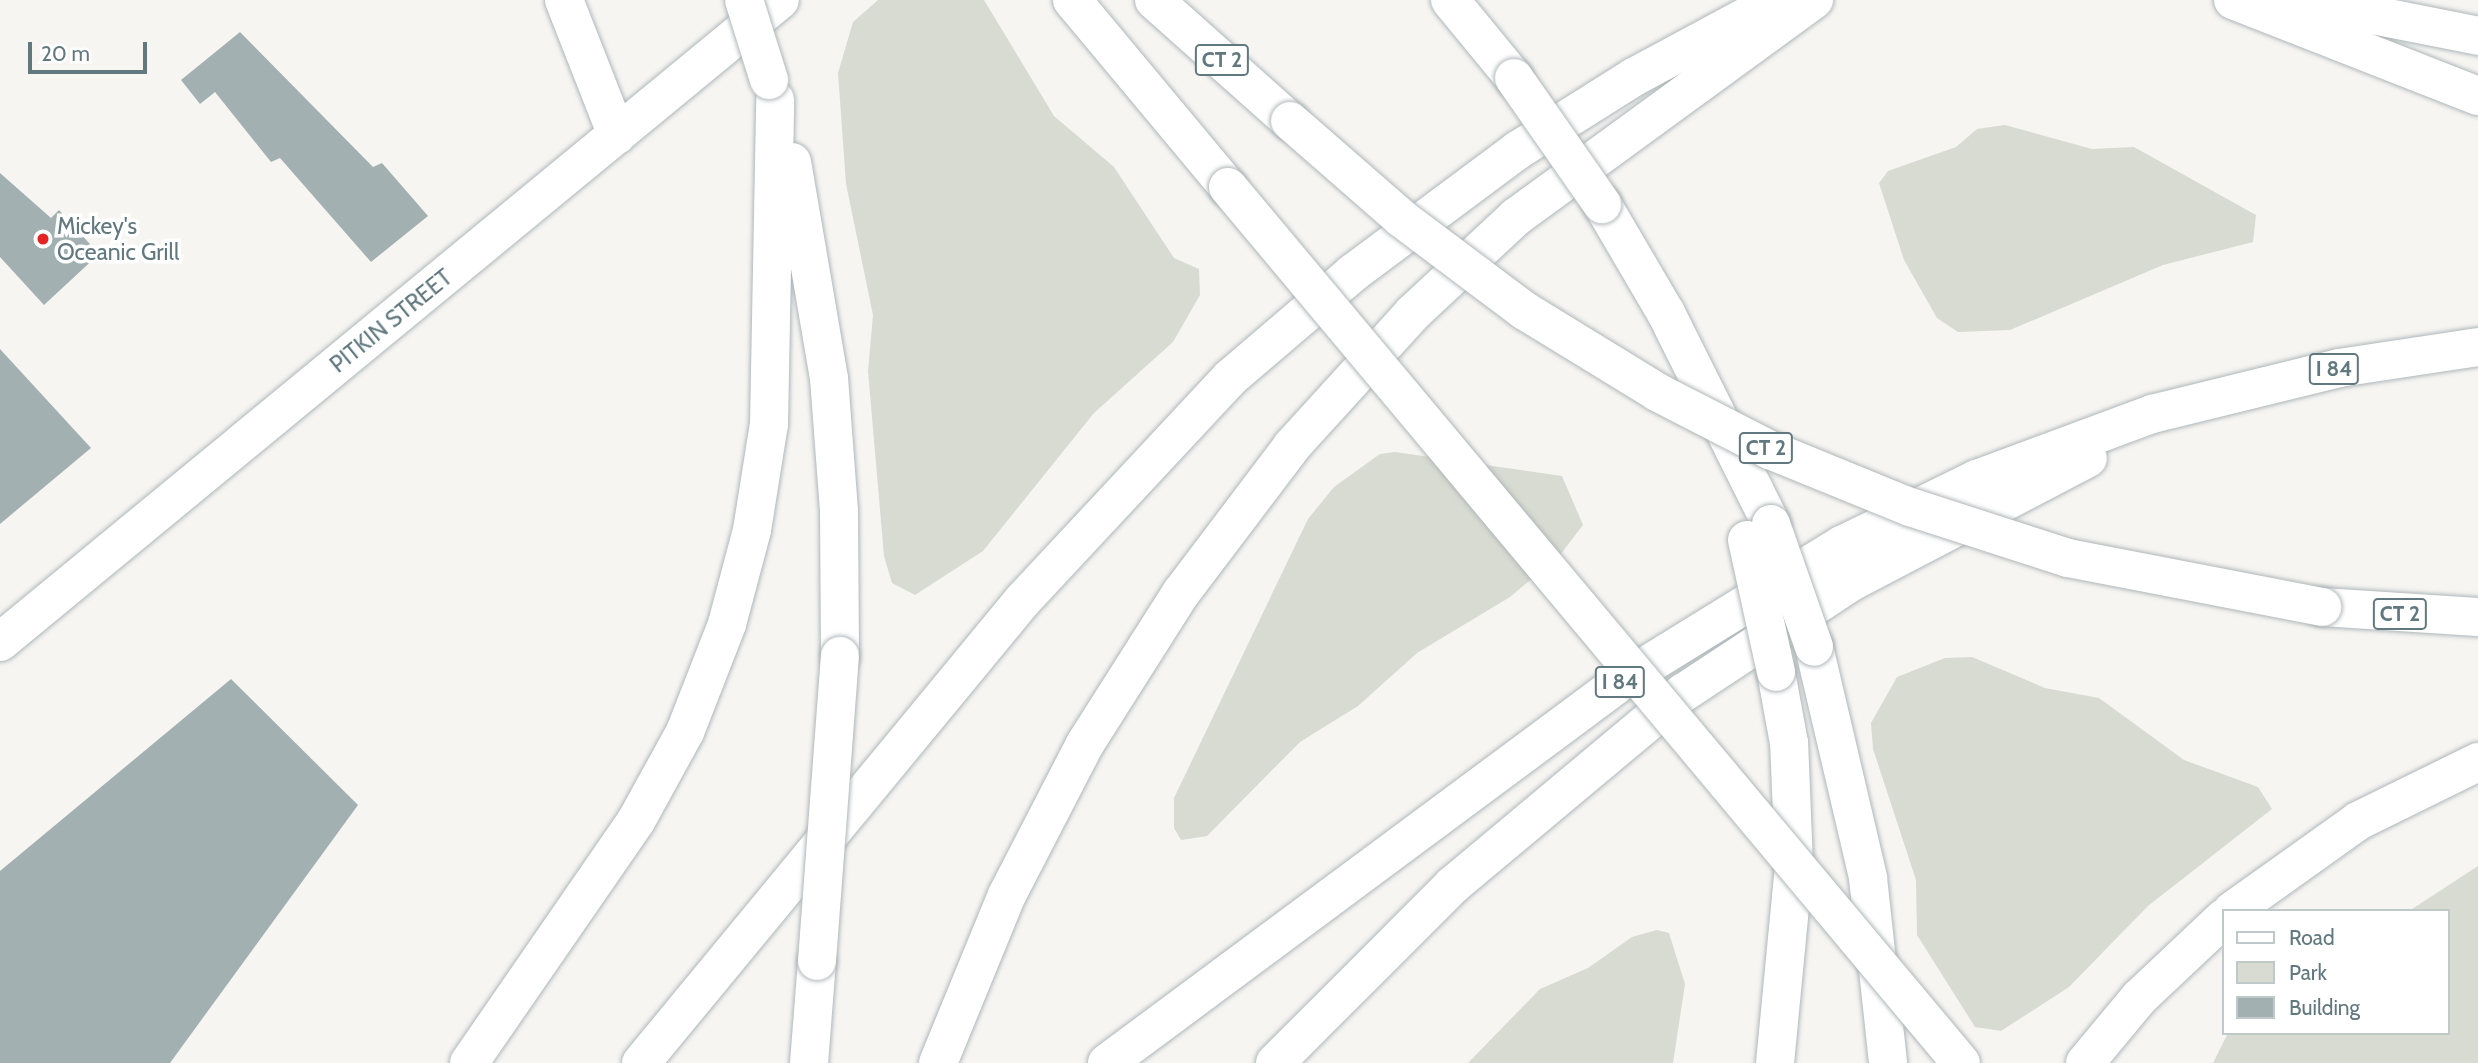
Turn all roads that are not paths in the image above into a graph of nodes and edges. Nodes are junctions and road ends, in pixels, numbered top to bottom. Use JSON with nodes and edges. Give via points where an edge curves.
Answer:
{"nodes":[{"id":1,"x":564,"y":0,"type":"edge"},
{"id":2,"x":744,"y":0,"type":"edge"},
{"id":3,"x":780,"y":0,"type":"edge"},
{"id":4,"x":1072,"y":0,"type":"edge"},
{"id":5,"x":1154,"y":0,"type":"edge"},
{"id":6,"x":1450,"y":0,"type":"edge"},
{"id":7,"x":1777,"y":0,"type":"edge"},
{"id":8,"x":1814,"y":0,"type":"edge"},
{"id":9,"x":2233,"y":0,"type":"edge"},
{"id":10,"x":2297,"y":0,"type":"edge"},
{"id":11,"x":2478,"y":36,"type":"edge"},
{"id":12,"x":772,"y":90,"type":"junction"},
{"id":13,"x":2478,"y":96,"type":"edge"},
{"id":14,"x":617,"y":135,"type":"junction"},
{"id":15,"x":2478,"y":347,"type":"edge"},
{"id":16,"x":2191,"y":403,"type":"junction"},
{"id":17,"x":1759,"y":532,"type":"junction"},
{"id":18,"x":2478,"y":617,"type":"edge"},
{"id":19,"x":0,"y":642,"type":"edge"},
{"id":20,"x":2478,"y":762,"type":"edge"},
{"id":21,"x":2235,"y":909,"type":"edge"},
{"id":22,"x":2222,"y":920,"type":"edge"},
{"id":23,"x":469,"y":1063,"type":"edge"},
{"id":24,"x":641,"y":1063,"type":"edge"},
{"id":25,"x":809,"y":1063,"type":"edge"},
{"id":26,"x":938,"y":1063,"type":"edge"},
{"id":27,"x":1107,"y":1063,"type":"edge"},
{"id":28,"x":1275,"y":1063,"type":"edge"},
{"id":29,"x":1776,"y":1063,"type":"edge"},
{"id":30,"x":1888,"y":1063,"type":"edge"},
{"id":31,"x":1961,"y":1063,"type":"edge"},
{"id":32,"x":2085,"y":1063,"type":"edge"}],
"edges":[{"from":1,"to":14,"type":"main road"},
{"from":2,"to":12,"type":"main road","bridge":true},
{"from":3,"to":14,"type":"main road","name":"PITKIN STREET"},
{"from":4,"to":31,"type":"main road","bridge":true},
{"from":5,"to":18,"type":"main road","number":"CT 2","bridge":true,"via":[[1401,218],[1525,311],[1657,392],[1780,454],[1910,507],[2068,558],[2322,607]]},
{"from":6,"to":17,"type":"main road","bridge":true,"via":[[1514,78],[1602,204],[1715,413]]},
{"from":7,"to":24,"type":"main road","via":[[1634,77],[1500,163],[1353,273],[1230,378],[1031,590]]},
{"from":8,"to":26,"type":"main road","via":[[1540,196],[1413,313],[1314,420],[1188,584],[1085,744],[1007,895]]},
{"from":9,"to":13,"type":"main road"},
{"from":10,"to":11,"type":"main road"},
{"from":12,"to":23,"type":"main road","via":[[769,424],[754,519],[727,624],[685,732],[641,813]]},
{"from":12,"to":25,"type":"main road","bridge":true,"via":[[808,233],[826,349],[839,510],[840,656]]},
{"from":14,"to":19,"type":"main road","name":"PITKIN STREET"},
{"from":15,"to":16,"type":"main road","number":"I 84","via":[[2339,368]]},
{"from":16,"to":27,"type":"main road","number":"I 84","via":[[1977,479],[1741,602],[1577,713]]},
{"from":16,"to":28,"type":"main road","via":[[1853,581],[1713,671],[1483,858]]},
{"from":17,"to":29,"type":"main road","bridge":true,"via":[[1791,774],[1794,865]]},
{"from":17,"to":30,"type":"main road","bridge":true,"via":[[1814,647],[1868,878]]},
{"from":20,"to":21,"type":"main road","via":[[2358,821]]},
{"from":22,"to":32,"type":"main road","via":[[2139,998]]}]}
